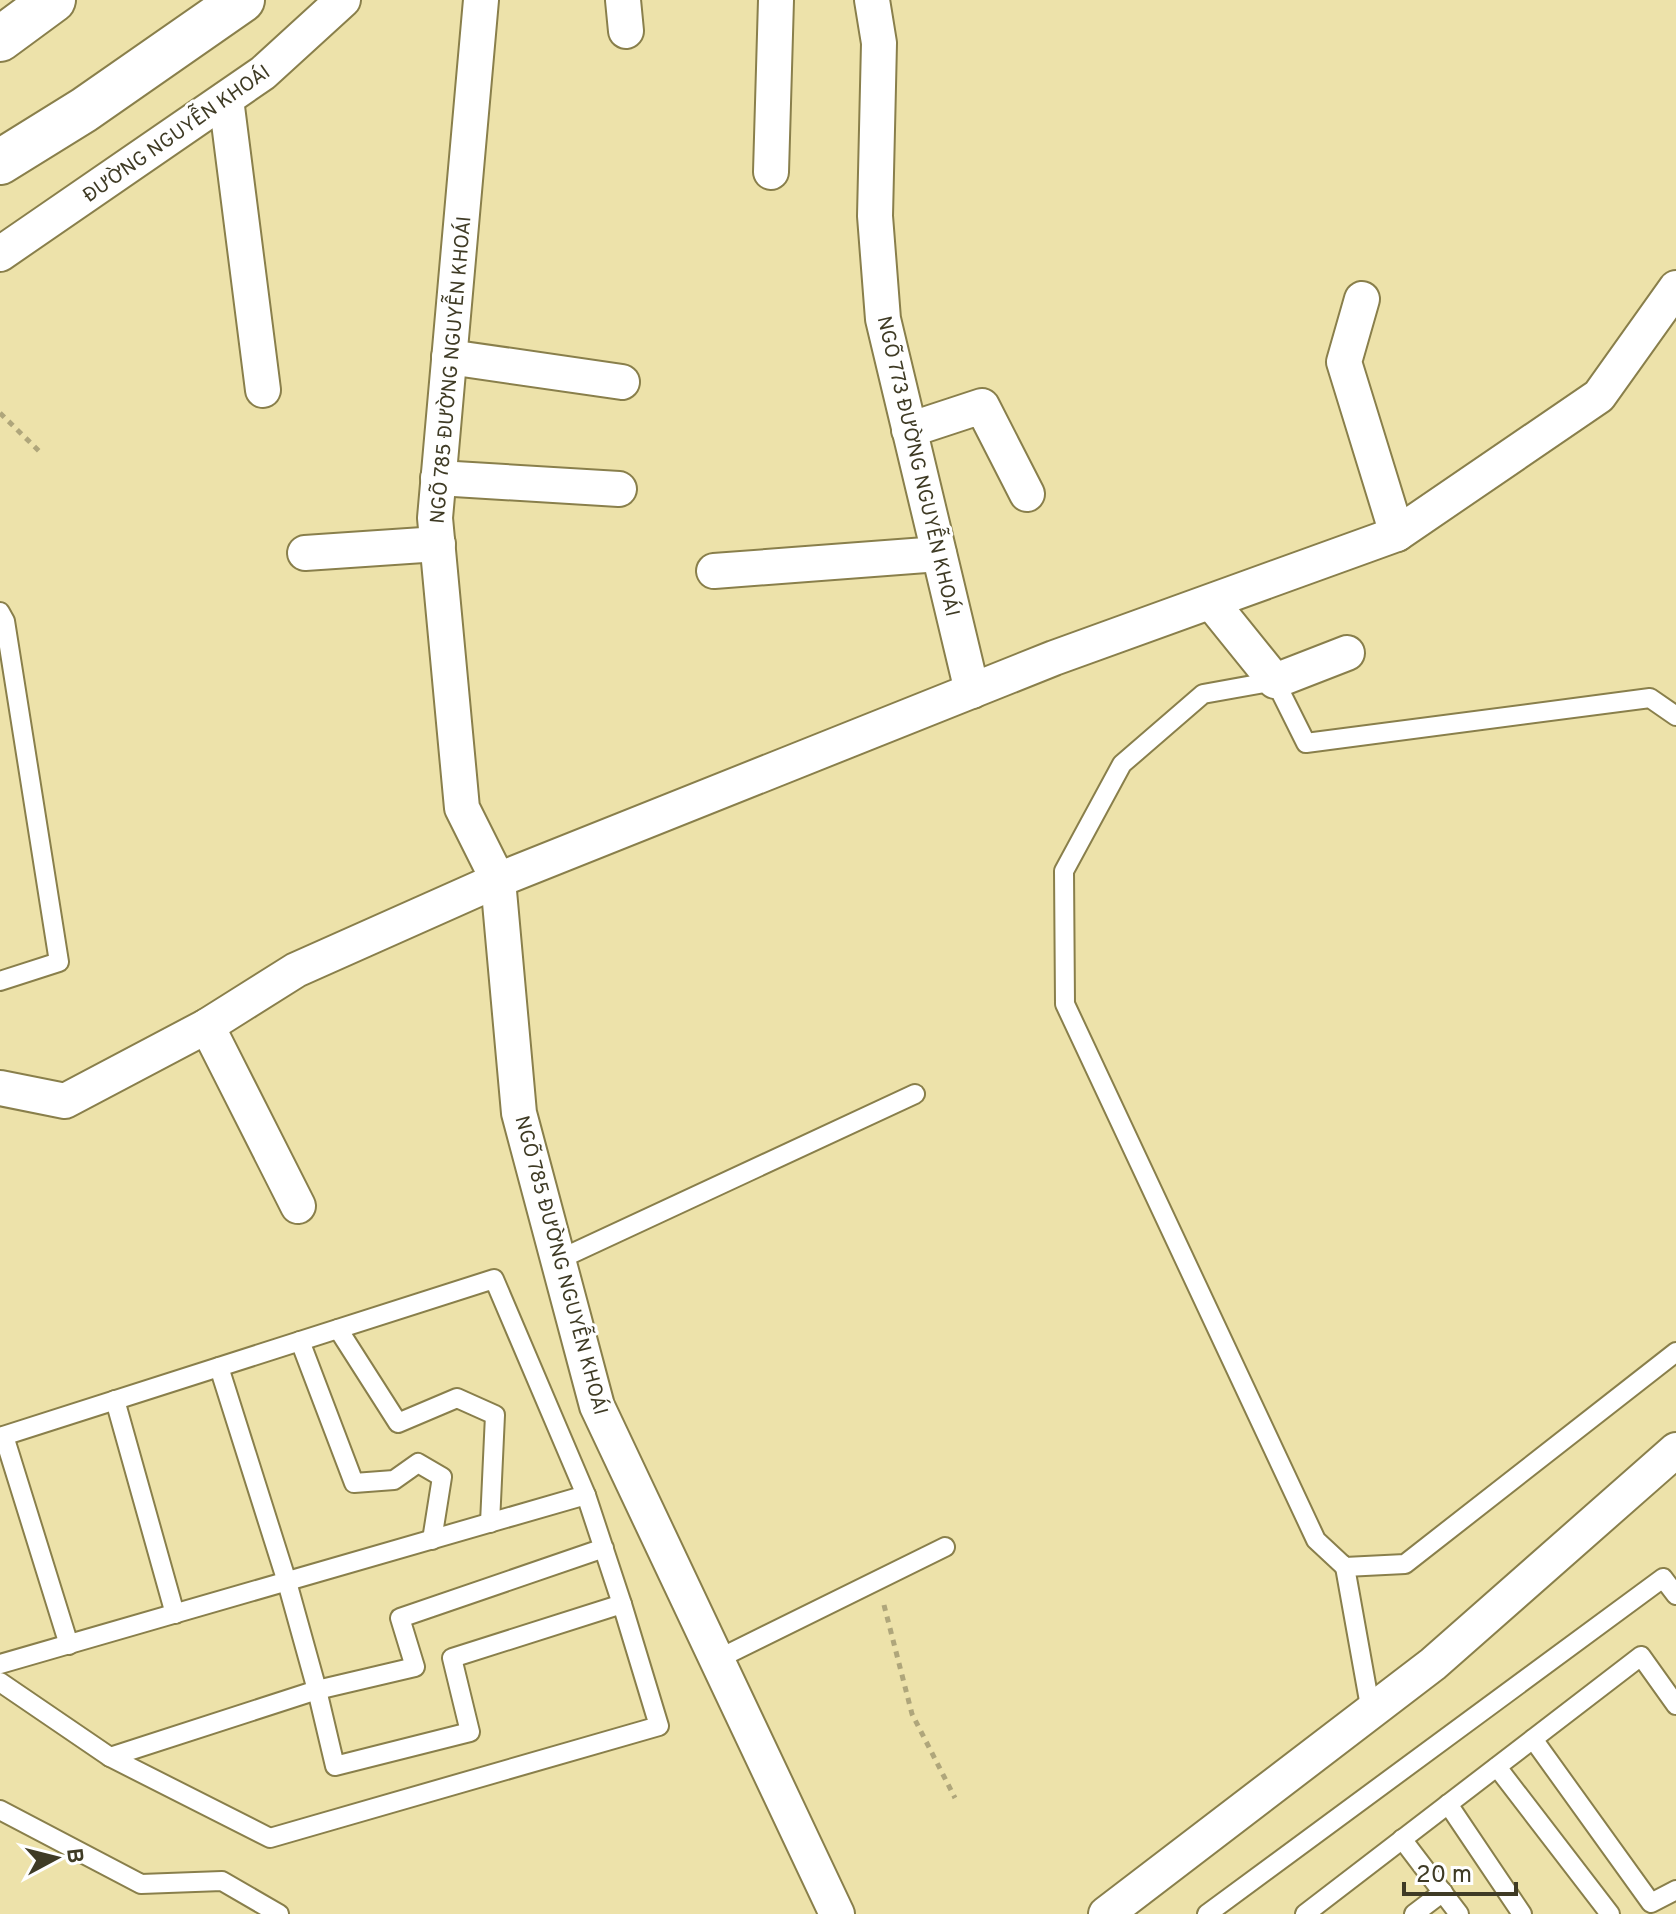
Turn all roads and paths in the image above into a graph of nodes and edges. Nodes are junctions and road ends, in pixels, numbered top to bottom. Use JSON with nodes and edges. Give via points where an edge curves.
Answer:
{"nodes":[{"id":1,"x":53,"y":0,"type":"edge"},
{"id":2,"x":242,"y":0,"type":"edge"},
{"id":3,"x":343,"y":0,"type":"edge"},
{"id":4,"x":481,"y":0,"type":"edge"},
{"id":5,"x":776,"y":0,"type":"edge"},
{"id":6,"x":872,"y":0,"type":"edge"},
{"id":7,"x":0,"y":39,"type":"edge"},
{"id":8,"x":226,"y":99,"type":"junction"},
{"id":9,"x":0,"y":162,"type":"edge"},
{"id":10,"x":771,"y":172,"type":"dead end"},
{"id":11,"x":0,"y":254,"type":"edge"},
{"id":12,"x":1676,"y":288,"type":"edge"},
{"id":13,"x":1362,"y":299,"type":"dead end"},
{"id":14,"x":449,"y":357,"type":"junction"},
{"id":15,"x":622,"y":382,"type":"dead end"},
{"id":16,"x":263,"y":390,"type":"dead end"},
{"id":17,"x":0,"y":413,"type":"edge"},
{"id":18,"x":909,"y":430,"type":"junction"},
{"id":19,"x":40,"y":452,"type":"dead end"},
{"id":20,"x":438,"y":478,"type":"junction"},
{"id":21,"x":619,"y":489,"type":"dead end"},
{"id":22,"x":1027,"y":494,"type":"dead end"},
{"id":23,"x":1397,"y":534,"type":"junction"},
{"id":24,"x":438,"y":544,"type":"junction"},
{"id":25,"x":305,"y":553,"type":"dead end"},
{"id":26,"x":939,"y":554,"type":"junction"},
{"id":27,"x":714,"y":571,"type":"dead end"},
{"id":28,"x":1212,"y":603,"type":"junction"},
{"id":29,"x":0,"y":612,"type":"edge"},
{"id":30,"x":1347,"y":653,"type":"dead end"},
{"id":31,"x":1275,"y":681,"type":"junction"},
{"id":32,"x":972,"y":691,"type":"junction"},
{"id":33,"x":1676,"y":716,"type":"edge"},
{"id":34,"x":498,"y":880,"type":"junction"},
{"id":35,"x":0,"y":981,"type":"edge"},
{"id":36,"x":207,"y":1026,"type":"junction"},
{"id":37,"x":0,"y":1088,"type":"edge"},
{"id":38,"x":915,"y":1094,"type":"dead end"},
{"id":39,"x":298,"y":1206,"type":"dead end"},
{"id":40,"x":558,"y":1260,"type":"junction"},
{"id":41,"x":338,"y":1329,"type":"junction"},
{"id":42,"x":300,"y":1341,"type":"junction"},
{"id":43,"x":1676,"y":1352,"type":"edge"},
{"id":44,"x":219,"y":1367,"type":"junction"},
{"id":45,"x":115,"y":1400,"type":"junction"},
{"id":46,"x":2,"y":1436,"type":"edge"},
{"id":47,"x":1676,"y":1450,"type":"edge"},
{"id":48,"x":586,"y":1495,"type":"junction"},
{"id":49,"x":490,"y":1523,"type":"junction"},
{"id":50,"x":432,"y":1540,"type":"junction"},
{"id":51,"x":945,"y":1547,"type":"dead end"},
{"id":52,"x":604,"y":1548,"type":"junction"},
{"id":53,"x":1345,"y":1567,"type":"junction"},
{"id":54,"x":877,"y":1581,"type":"junction"},
{"id":55,"x":287,"y":1582,"type":"junction"},
{"id":56,"x":1676,"y":1595,"type":"edge"},
{"id":57,"x":622,"y":1604,"type":"junction"},
{"id":58,"x":175,"y":1614,"type":"junction"},
{"id":59,"x":69,"y":1645,"type":"junction"},
{"id":60,"x":718,"y":1659,"type":"junction"},
{"id":61,"x":0,"y":1664,"type":"edge"},
{"id":62,"x":0,"y":1682,"type":"edge"},
{"id":63,"x":317,"y":1690,"type":"junction"},
{"id":64,"x":1676,"y":1705,"type":"edge"},
{"id":65,"x":1371,"y":1712,"type":"junction"},
{"id":66,"x":1533,"y":1739,"type":"junction"},
{"id":67,"x":110,"y":1757,"type":"junction"},
{"id":68,"x":1497,"y":1767,"type":"junction"},
{"id":69,"x":955,"y":1798,"type":"dead end"},
{"id":70,"x":1448,"y":1804,"type":"junction"},
{"id":71,"x":0,"y":1810,"type":"edge"},
{"id":72,"x":1402,"y":1839,"type":"junction"},
{"id":73,"x":1676,"y":1890,"type":"edge"},
{"id":74,"x":1443,"y":1892,"type":"junction"},
{"id":75,"x":279,"y":1914,"type":"edge"},
{"id":76,"x":837,"y":1914,"type":"edge"},
{"id":77,"x":1106,"y":1914,"type":"edge"},
{"id":78,"x":1207,"y":1914,"type":"edge"},
{"id":79,"x":1305,"y":1914,"type":"edge"},
{"id":80,"x":1414,"y":1914,"type":"edge"},
{"id":81,"x":1459,"y":1914,"type":"edge"},
{"id":82,"x":1522,"y":1914,"type":"edge"},
{"id":83,"x":1610,"y":1914,"type":"edge"}],
"edges":[{"from":1,"to":7,"type":"main road"},
{"from":2,"to":9,"type":"main road"},
{"from":3,"to":8,"type":"street","name":"ĐƯỜNG NGUYỄN KHOÁI","via":[[263,73]]},
{"from":4,"to":14,"type":"street","name":"NGÕ 785 ĐƯỜNG NGUYỄN KHOÁI"},
{"from":5,"to":10,"type":"street"},
{"from":6,"to":18,"type":"street","name":"NGÕ 773 ĐƯỜNG NGUYỄN KHOÁI","via":[[879,43],[875,216],[883,319]]},
{"from":8,"to":11,"type":"street","name":"ĐƯỜNG NGUYỄN KHOÁI"},
{"from":8,"to":16,"type":"street"},
{"from":12,"to":23,"type":"street","via":[[1599,396]]},
{"from":13,"to":23,"type":"street","via":[[1344,362]]},
{"from":14,"to":15,"type":"street"},
{"from":14,"to":20,"type":"street","name":"NGÕ 785 ĐƯỜNG NGUYỄN KHOÁI"},
{"from":17,"to":19,"type":"path"},
{"from":18,"to":22,"type":"street","via":[[982,406]]},
{"from":18,"to":26,"type":"street","name":"NGÕ 773 ĐƯỜNG NGUYỄN KHOÁI"},
{"from":20,"to":21,"type":"street"},
{"from":20,"to":24,"type":"street","name":"NGÕ 785 ĐƯỜNG NGUYỄN KHOÁI"},
{"from":23,"to":28,"type":"street"},
{"from":24,"to":25,"type":"street"},
{"from":24,"to":34,"type":"street","name":"NGÕ 785 ĐƯỜNG NGUYỄN KHOÁI","via":[[462,808]]},
{"from":26,"to":27,"type":"street"},
{"from":26,"to":32,"type":"street","name":"NGÕ 773 ĐƯỜNG NGUYỄN KHOÁI"},
{"from":28,"to":31,"type":"street"},
{"from":28,"to":32,"type":"street"},
{"from":29,"to":35,"type":"lane","via":[[59,962]]},
{"from":30,"to":31,"type":"street"},
{"from":31,"to":33,"type":"lane","via":[[1306,743],[1650,698]]},
{"from":31,"to":53,"type":"lane","via":[[1203,694],[1122,764],[1064,871],[1065,1004],[1316,1540]]},
{"from":32,"to":34,"type":"street"},
{"from":34,"to":36,"type":"street","via":[[296,970]]},
{"from":34,"to":40,"type":"street","name":"NGÕ 785 ĐƯỜNG NGUYỄN KHOÁI","via":[[519,1113]]},
{"from":36,"to":37,"type":"street","via":[[65,1101]]},
{"from":36,"to":39,"type":"street"},
{"from":38,"to":40,"type":"lane"},
{"from":40,"to":60,"type":"street","name":"NGÕ 785 ĐƯỜNG NGUYỄN KHOÁI","via":[[597,1406]]},
{"from":41,"to":42,"type":"lane"},
{"from":41,"to":48,"type":"lane","via":[[494,1279]]},
{"from":41,"to":49,"type":"lane","via":[[398,1423],[457,1398],[495,1415]]},
{"from":42,"to":44,"type":"lane"},
{"from":42,"to":50,"type":"lane","via":[[354,1483],[394,1480],[418,1463],[442,1477]]},
{"from":43,"to":53,"type":"lane","via":[[1405,1564]]},
{"from":44,"to":45,"type":"lane"},
{"from":44,"to":55,"type":"lane"},
{"from":45,"to":46,"type":"lane"},
{"from":45,"to":58,"type":"lane"},
{"from":46,"to":59,"type":"lane"},
{"from":47,"to":65,"type":"street"},
{"from":48,"to":49,"type":"lane"},
{"from":48,"to":52,"type":"lane"},
{"from":49,"to":50,"type":"lane"},
{"from":50,"to":55,"type":"lane"},
{"from":51,"to":54,"type":"lane"},
{"from":52,"to":57,"type":"lane"},
{"from":52,"to":63,"type":"lane","via":[[400,1618],[415,1667]]},
{"from":53,"to":65,"type":"lane"},
{"from":54,"to":60,"type":"lane"},
{"from":54,"to":69,"type":"path","via":[[912,1714]]},
{"from":55,"to":58,"type":"lane"},
{"from":55,"to":63,"type":"lane"},
{"from":56,"to":78,"type":"lane","via":[[1663,1578]]},
{"from":57,"to":63,"type":"lane","via":[[452,1658],[470,1732],[335,1766]]},
{"from":57,"to":67,"type":"lane","via":[[659,1726],[270,1838]]},
{"from":58,"to":59,"type":"lane"},
{"from":59,"to":61,"type":"lane"},
{"from":60,"to":76,"type":"street","name":"NGÕ 785 ĐƯỜNG NGUYỄN KHOÁI"},
{"from":62,"to":67,"type":"lane"},
{"from":63,"to":67,"type":"lane"},
{"from":64,"to":66,"type":"lane","via":[[1641,1656]]},
{"from":65,"to":77,"type":"street"},
{"from":66,"to":68,"type":"lane"},
{"from":66,"to":73,"type":"lane","via":[[1651,1903]]},
{"from":68,"to":70,"type":"lane"},
{"from":68,"to":83,"type":"lane"},
{"from":70,"to":72,"type":"lane"},
{"from":70,"to":82,"type":"lane"},
{"from":71,"to":75,"type":"lane","via":[[141,1884],[222,1881]]},
{"from":72,"to":74,"type":"lane"},
{"from":72,"to":79,"type":"lane"},
{"from":74,"to":80,"type":"lane"},
{"from":74,"to":81,"type":"lane"}]}
